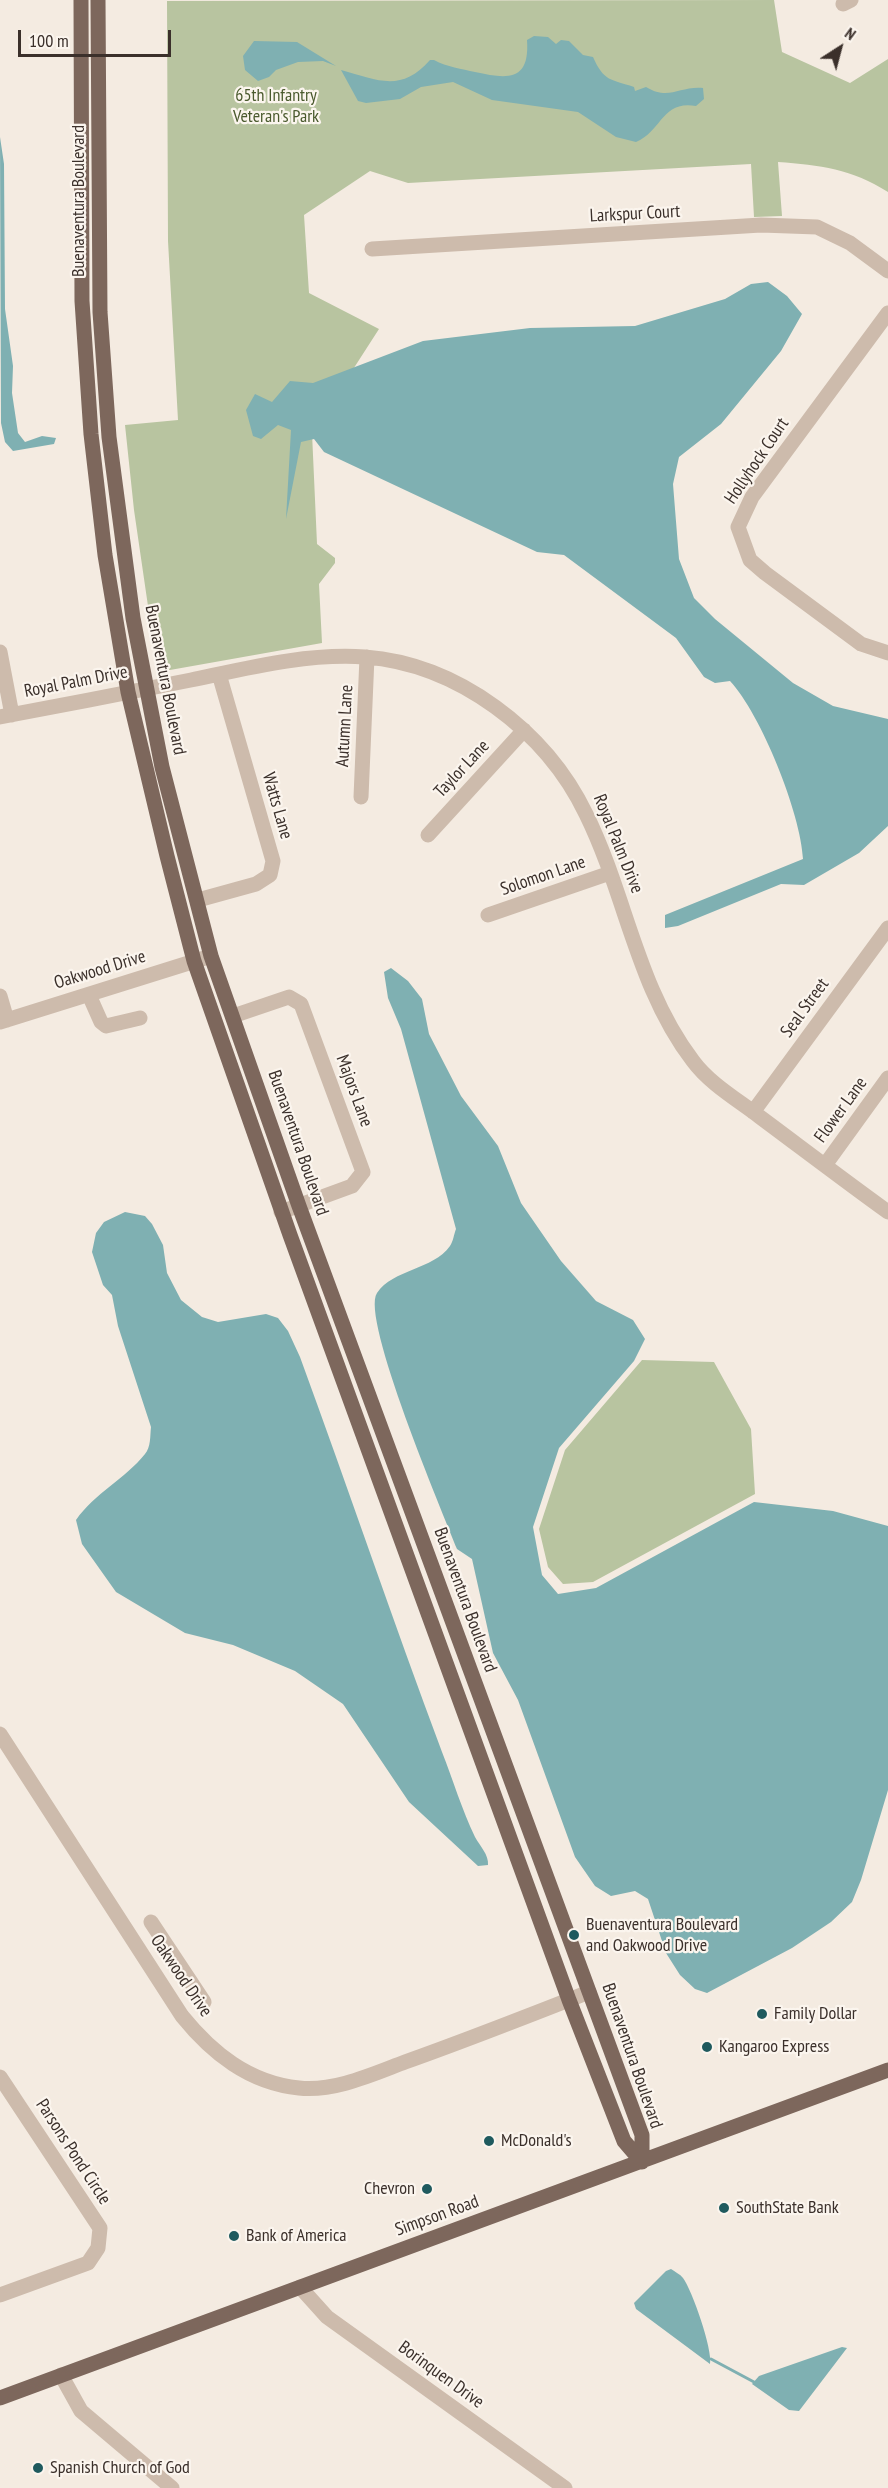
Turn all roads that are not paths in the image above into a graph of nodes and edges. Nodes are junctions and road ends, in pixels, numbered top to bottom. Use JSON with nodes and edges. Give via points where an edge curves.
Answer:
{"nodes":[{"id":1,"x":81,"y":0,"type":"edge"},
{"id":2,"x":98,"y":0,"type":"edge"},
{"id":3,"x":372,"y":249,"type":"dead end"},
{"id":4,"x":888,"y":271,"type":"edge"},
{"id":5,"x":888,"y":313,"type":"edge"},
{"id":6,"x":0,"y":652,"type":"edge"},
{"id":7,"x":888,"y":653,"type":"edge"},
{"id":8,"x":367,"y":657,"type":"junction"},
{"id":9,"x":219,"y":674,"type":"junction"},
{"id":10,"x":146,"y":689,"type":"junction"},
{"id":11,"x":128,"y":692,"type":"junction"},
{"id":12,"x":6,"y":716,"type":"edge"},
{"id":13,"x":524,"y":730,"type":"junction"},
{"id":14,"x":361,"y":797,"type":"dead end"},
{"id":15,"x":428,"y":835,"type":"dead end"},
{"id":16,"x":610,"y":873,"type":"junction"},
{"id":17,"x":198,"y":900,"type":"junction"},
{"id":18,"x":488,"y":915,"type":"dead end"},
{"id":19,"x":888,"y":928,"type":"edge"},
{"id":20,"x":211,"y":956,"type":"junction"},
{"id":21,"x":195,"y":961,"type":"junction"},
{"id":22,"x":89,"y":994,"type":"junction"},
{"id":23,"x":0,"y":996,"type":"edge"},
{"id":24,"x":233,"y":1016,"type":"junction"},
{"id":25,"x":140,"y":1018,"type":"dead end"},
{"id":26,"x":3,"y":1021,"type":"edge"},
{"id":27,"x":888,"y":1077,"type":"edge"},
{"id":28,"x":753,"y":1112,"type":"junction"},
{"id":29,"x":825,"y":1165,"type":"junction"},
{"id":30,"x":299,"y":1206,"type":"junction"},
{"id":31,"x":281,"y":1212,"type":"junction"},
{"id":32,"x":888,"y":1212,"type":"edge"},
{"id":33,"x":307,"y":1228,"type":"junction"},
{"id":34,"x":290,"y":1235,"type":"junction"},
{"id":35,"x":0,"y":1734,"type":"edge"},
{"id":36,"x":151,"y":1922,"type":"dead end"},
{"id":37,"x":589,"y":1992,"type":"junction"},
{"id":38,"x":569,"y":2000,"type":"junction"},
{"id":39,"x":204,"y":2002,"type":"dead end"},
{"id":40,"x":888,"y":2070,"type":"edge"},
{"id":41,"x":0,"y":2076,"type":"edge"},
{"id":42,"x":642,"y":2162,"type":"junction"},
{"id":43,"x":300,"y":2287,"type":"junction"},
{"id":44,"x":0,"y":2295,"type":"edge"},
{"id":45,"x":61,"y":2375,"type":"junction"},
{"id":46,"x":0,"y":2397,"type":"edge"},
{"id":47,"x":172,"y":2488,"type":"edge"},
{"id":48,"x":565,"y":2488,"type":"edge"}],
"edges":[{"from":1,"to":11,"type":"main road","name":"Buenaventura Boulevard","via":[[81,236],[87,368],[105,555]]},
{"from":2,"to":10,"type":"main road","name":"Buenaventura Boulevard","via":[[99,312],[109,436]]},
{"from":3,"to":4,"type":"street","name":"Larkspur Court","via":[[761,225],[817,227],[850,243]]},
{"from":5,"to":7,"type":"street","name":"Hollyhock Court","via":[[752,498],[738,527],[750,560],[765,573],[861,644]]},
{"from":6,"to":12,"type":"street"},
{"from":8,"to":9,"type":"street","name":"Royal Palm Drive","via":[[306,658]]},
{"from":8,"to":13,"type":"street","name":"Royal Palm Drive","via":[[403,664],[459,685],[488,701]]},
{"from":8,"to":14,"type":"street","name":"Autumn Lane"},
{"from":9,"to":10,"type":"street","name":"Royal Palm Drive"},
{"from":9,"to":17,"type":"street","name":"Watts Lane","via":[[273,861],[270,875],[256,884]]},
{"from":10,"to":11,"type":"street","name":"Royal Palm Drive"},
{"from":10,"to":17,"type":"main road","name":"Buenaventura Boulevard","via":[[162,767]]},
{"from":11,"to":12,"type":"street","name":"Royal Palm Drive"},
{"from":11,"to":21,"type":"main road","name":"Buenaventura Boulevard"},
{"from":13,"to":15,"type":"street","name":"Taylor Lane"},
{"from":13,"to":16,"type":"street","name":"Royal Palm Drive","via":[[553,760],[578,797]]},
{"from":16,"to":18,"type":"street","name":"Solomon Lane"},
{"from":16,"to":28,"type":"street","name":"Royal Palm Drive","via":[[649,986],[671,1030],[694,1064]]},
{"from":17,"to":20,"type":"main road","name":"Buenaventura Boulevard"},
{"from":19,"to":28,"type":"street","name":"Seal Street"},
{"from":20,"to":21,"type":"street","name":"Oakwood Drive"},
{"from":20,"to":24,"type":"main road","name":"Buenaventura Boulevard"},
{"from":21,"to":22,"type":"street","name":"Oakwood Drive"},
{"from":21,"to":31,"type":"main road","name":"Buenaventura Boulevard"},
{"from":22,"to":25,"type":"street","via":[[106,1026]]},
{"from":22,"to":26,"type":"street","name":"Oakwood Drive"},
{"from":23,"to":26,"type":"street"},
{"from":24,"to":30,"type":"main road","name":"Buenaventura Boulevard"},
{"from":24,"to":30,"type":"street","name":"Majors Lane","via":[[289,997],[301,1004],[363,1173],[352,1186]]},
{"from":27,"to":29,"type":"street","name":"Flower Lane"},
{"from":28,"to":29,"type":"street","name":"Royal Palm Drive"},
{"from":29,"to":32,"type":"street","name":"Royal Palm Drive"},
{"from":30,"to":31,"type":"street","name":"Majors Lane"},
{"from":30,"to":33,"type":"main road","name":"Buenaventura Boulevard"},
{"from":31,"to":34,"type":"main road","name":"Buenaventura Boulevard"},
{"from":33,"to":34,"type":"street"},
{"from":33,"to":37,"type":"main road","name":"Buenaventura Boulevard"},
{"from":34,"to":38,"type":"main road","name":"Buenaventura Boulevard"},
{"from":35,"to":38,"type":"street","name":"Oakwood Drive","via":[[182,2016],[230,2064],[267,2082],[301,2089],[356,2080]]},
{"from":36,"to":39,"type":"street"},
{"from":37,"to":38,"type":"street","name":"Oakwood Drive"},
{"from":37,"to":42,"type":"main road","name":"Buenaventura Boulevard","via":[[642,2135]]},
{"from":38,"to":42,"type":"main road","name":"Buenaventura Boulevard","via":[[624,2141]]},
{"from":40,"to":42,"type":"main road","name":"Simpson Road"},
{"from":41,"to":44,"type":"street","name":"Parsons Pond Circle","via":[[100,2228],[98,2248],[88,2263]]},
{"from":42,"to":43,"type":"main road","name":"Simpson Road"},
{"from":43,"to":45,"type":"main road","name":"Simpson Road"},
{"from":43,"to":48,"type":"street","name":"Borinquen Drive","via":[[327,2317]]},
{"from":45,"to":46,"type":"main road","name":"Simpson Road"},
{"from":45,"to":47,"type":"street","via":[[81,2411]]}]}
